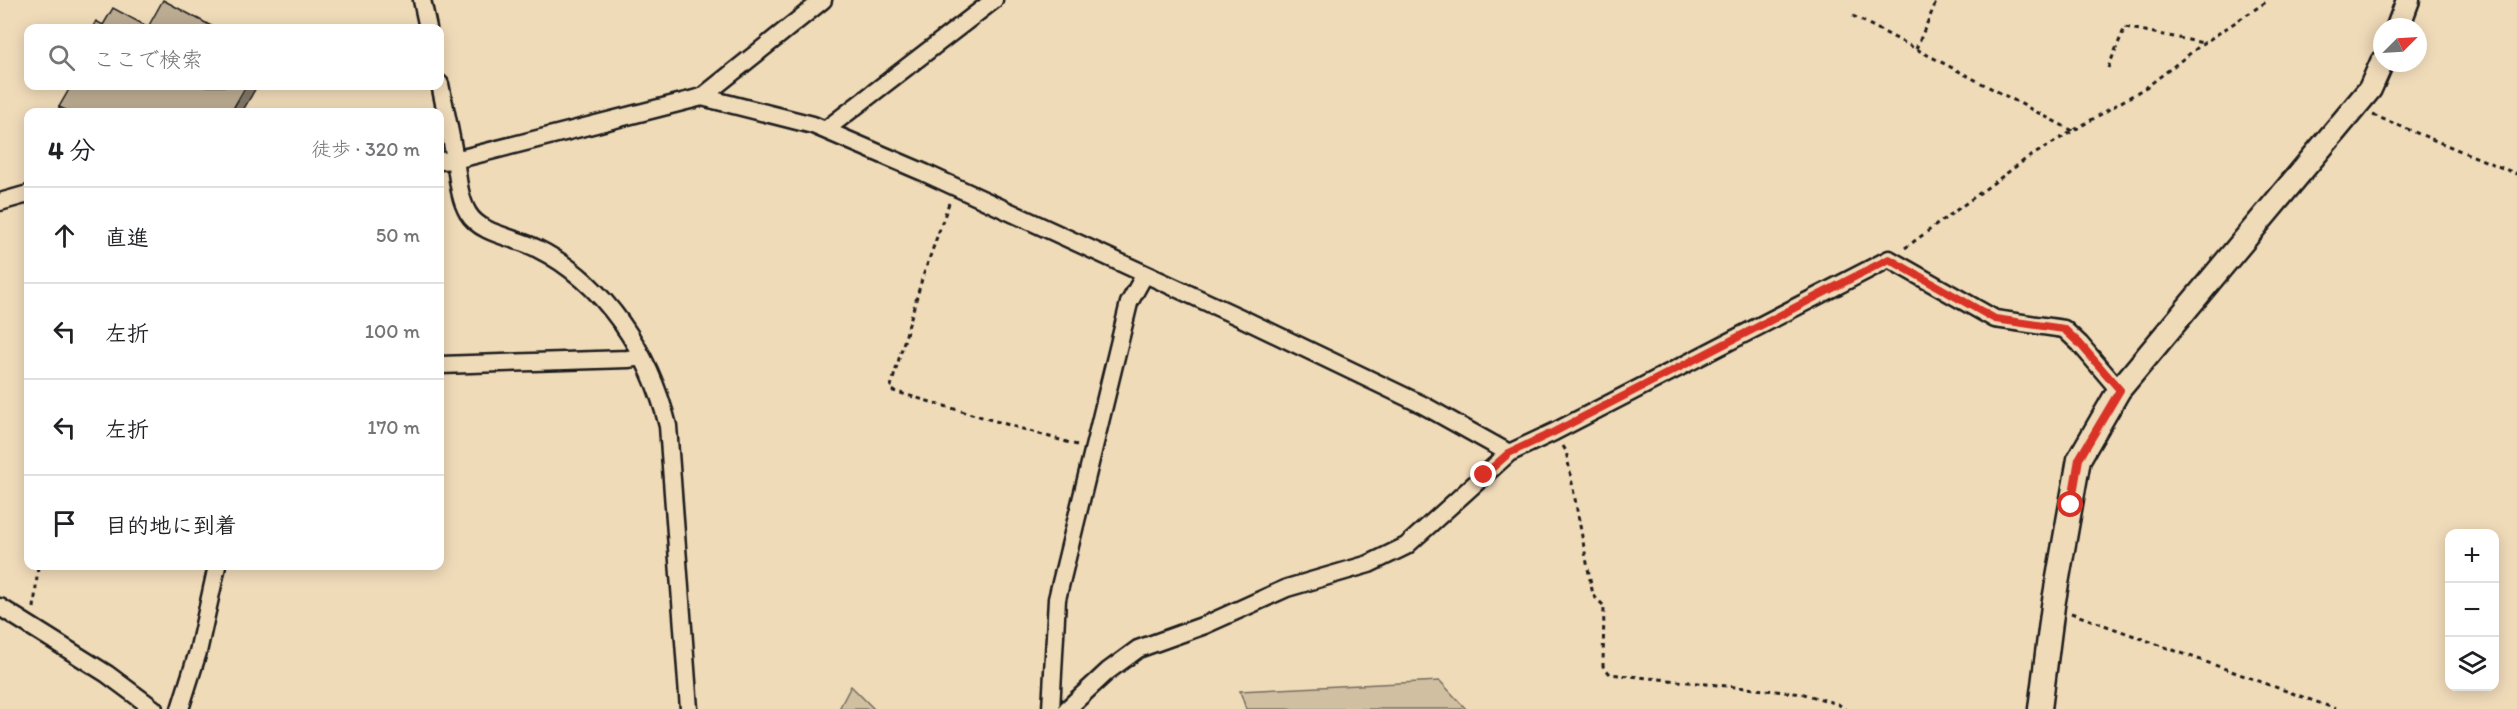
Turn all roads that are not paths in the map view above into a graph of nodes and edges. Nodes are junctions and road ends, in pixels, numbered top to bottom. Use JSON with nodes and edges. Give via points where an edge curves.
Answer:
{"nodes":[{"id":1,"x":422,"y":0,"type":"edge"},
{"id":2,"x":823,"y":0,"type":"edge"},
{"id":3,"x":994,"y":0,"type":"edge"},
{"id":4,"x":2408,"y":0,"type":"edge"},
{"id":5,"x":2401,"y":18,"type":"edge"},
{"id":6,"x":427,"y":24,"type":"edge"},
{"id":7,"x":2378,"y":72,"type":"edge"},
{"id":8,"x":441,"y":90,"type":"edge"},
{"id":9,"x":702,"y":97,"type":"junction"},
{"id":10,"x":442,"y":108,"type":"edge"},
{"id":11,"x":444,"y":128,"type":"edge"},
{"id":12,"x":825,"y":130,"type":"junction"},
{"id":13,"x":447,"y":161,"type":"edge"},
{"id":14,"x":24,"y":195,"type":"edge"},
{"id":15,"x":0,"y":202,"type":"edge"},
{"id":16,"x":1145,"y":274,"type":"junction"},
{"id":17,"x":642,"y":357,"type":"junction"},
{"id":18,"x":444,"y":365,"type":"edge"},
{"id":19,"x":2120,"y":390,"type":"junction"},
{"id":20,"x":1509,"y":453,"type":"junction"},
{"id":21,"x":216,"y":570,"type":"edge"},
{"id":22,"x":0,"y":607,"type":"edge"},
{"id":23,"x":154,"y":709,"type":"edge"},
{"id":24,"x":180,"y":709,"type":"edge"},
{"id":25,"x":689,"y":709,"type":"edge"},
{"id":26,"x":1051,"y":709,"type":"edge"},
{"id":27,"x":1067,"y":709,"type":"edge"},
{"id":28,"x":2040,"y":709,"type":"edge"}],
"edges":[{"from":1,"to":6,"type":"street"},
{"from":2,"to":9,"type":"street"},
{"from":3,"to":12,"type":"street"},
{"from":4,"to":5,"type":"street"},
{"from":7,"to":19,"type":"street","via":[[2370,89]]},
{"from":8,"to":10,"type":"street"},
{"from":9,"to":12,"type":"street"},
{"from":9,"to":13,"type":"street"},
{"from":11,"to":13,"type":"street"},
{"from":12,"to":16,"type":"street"},
{"from":13,"to":17,"type":"street","via":[[467,213],[479,226],[537,248],[572,270],[611,307]]},
{"from":14,"to":15,"type":"street"},
{"from":16,"to":20,"type":"street","via":[[1423,405]]},
{"from":16,"to":26,"type":"street","via":[[1129,303],[1057,599]]},
{"from":17,"to":18,"type":"street"},
{"from":17,"to":25,"type":"street","via":[[668,426]]},
{"from":19,"to":20,"type":"street","via":[[2064,329],[1995,319],[1889,259]]},
{"from":19,"to":28,"type":"street","via":[[2079,459],[2053,606]]},
{"from":20,"to":27,"type":"street","via":[[1406,546],[1370,564],[1287,588],[1138,650],[1108,671]]},
{"from":21,"to":24,"type":"street","via":[[198,652]]},
{"from":22,"to":23,"type":"street","via":[[107,674]]}]}
